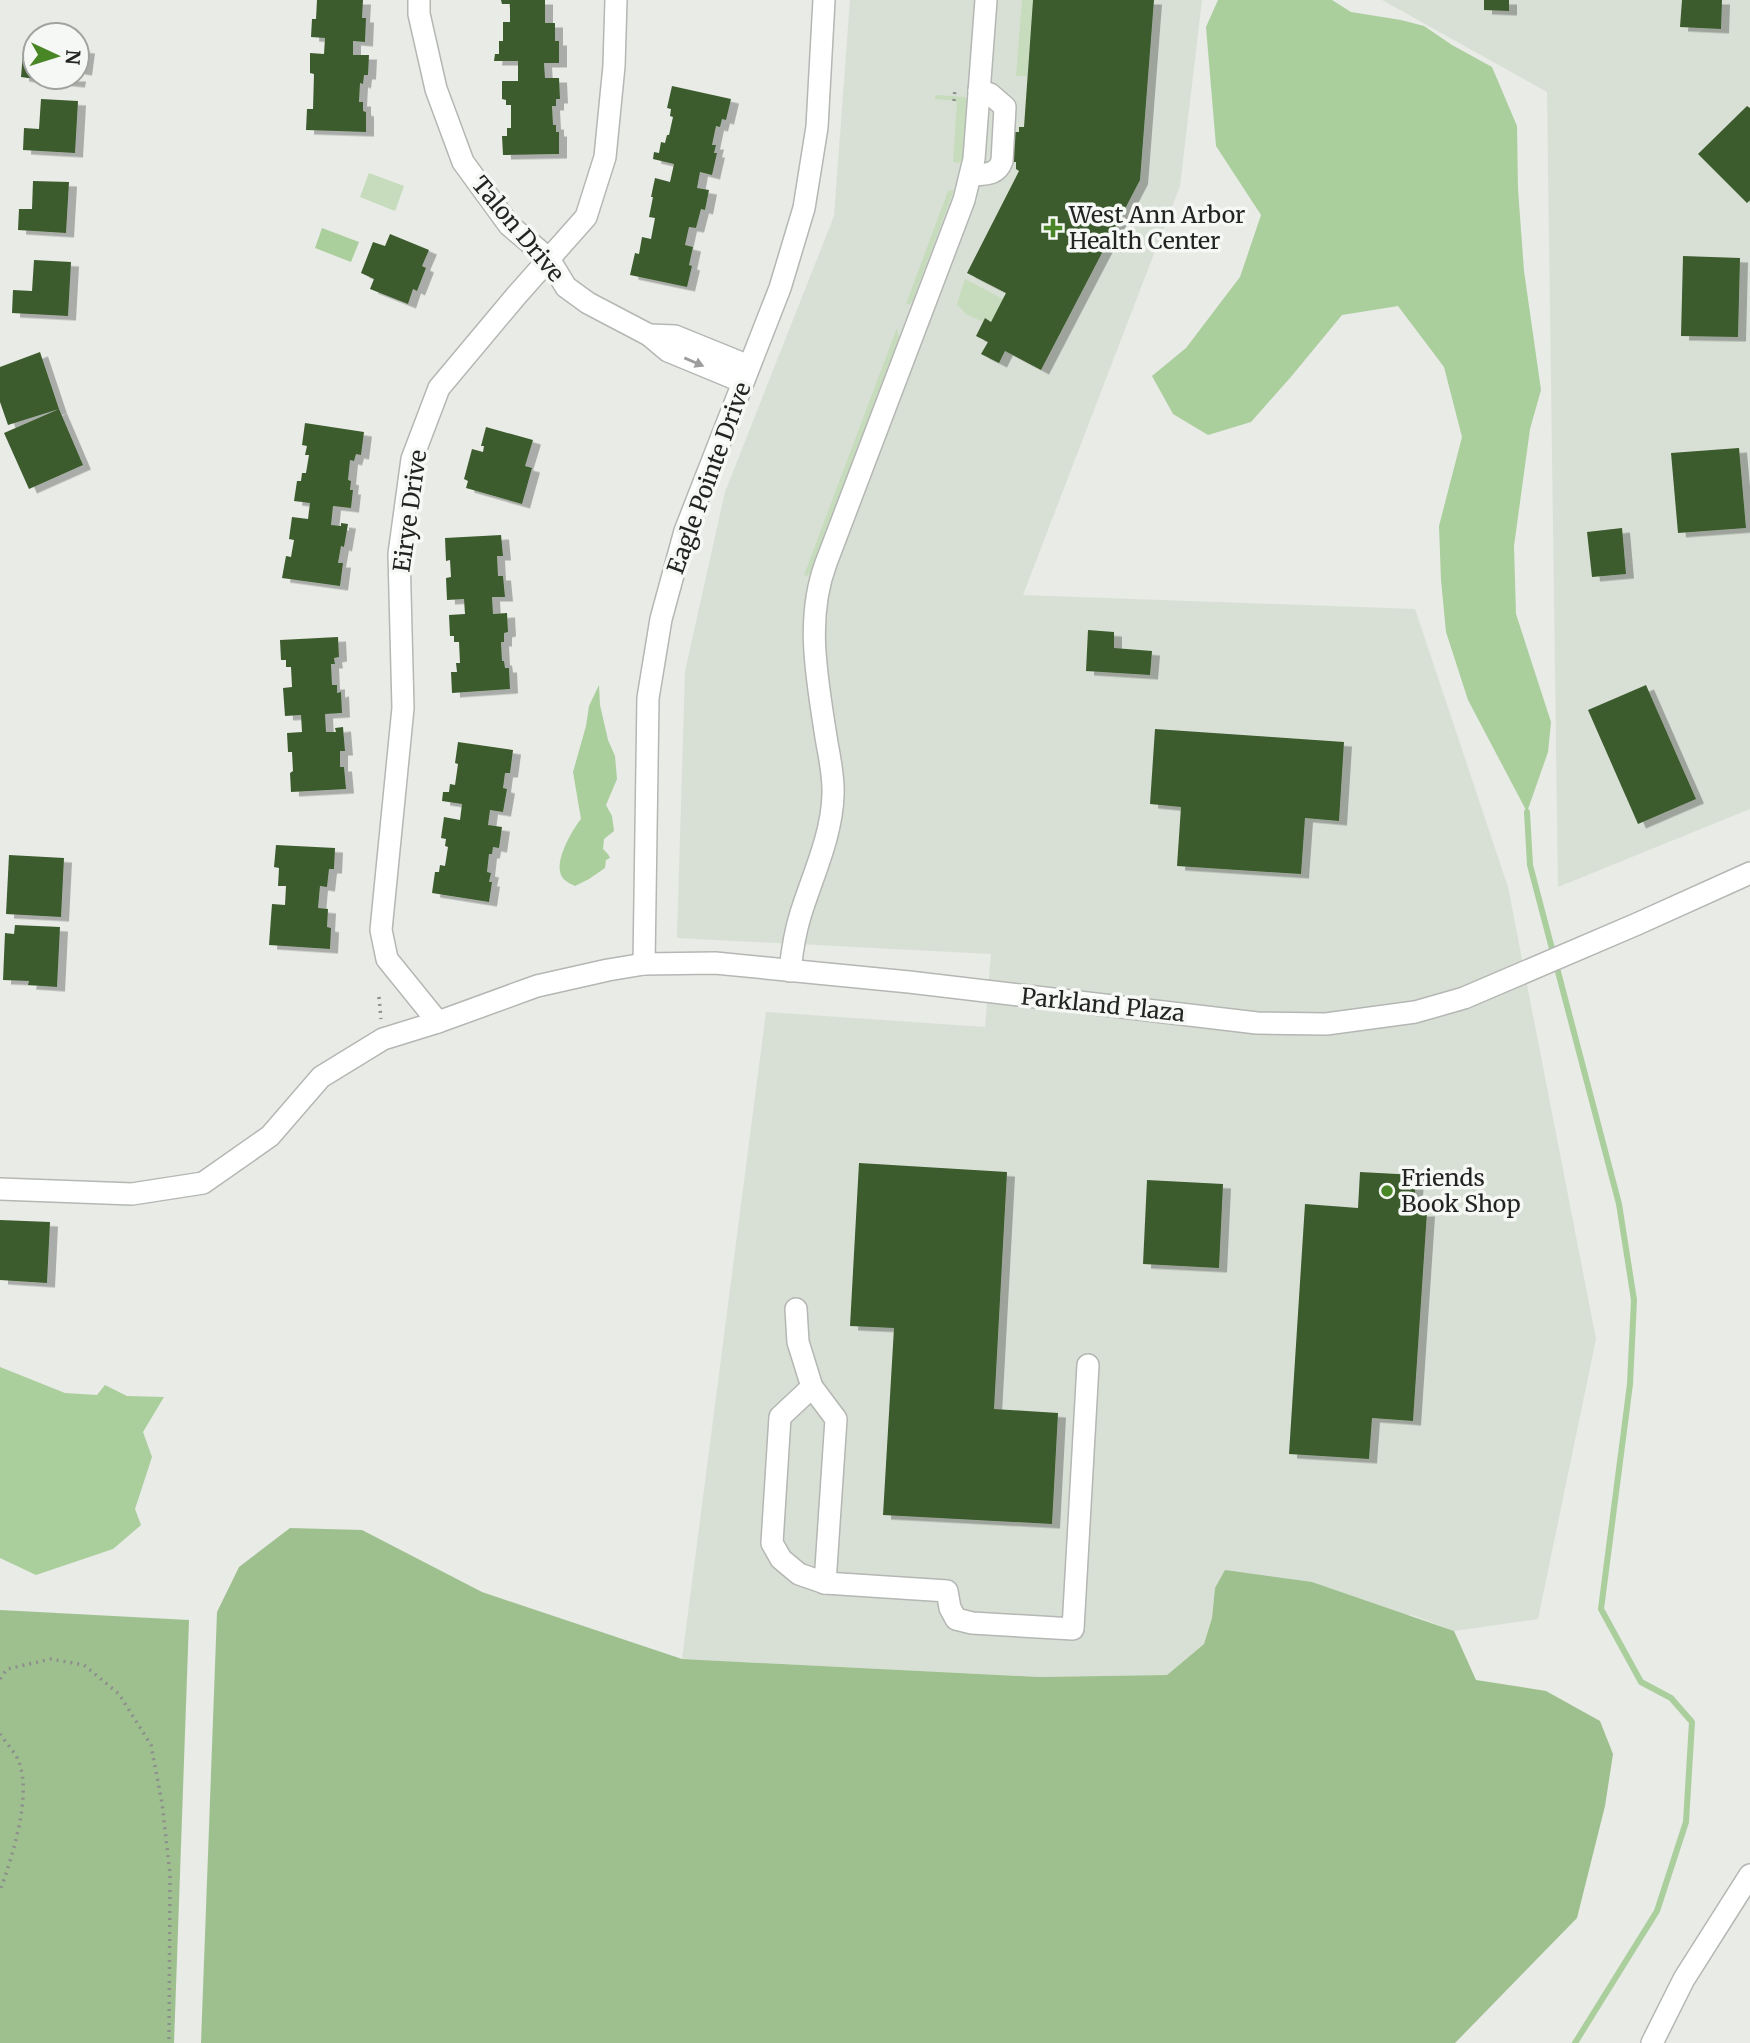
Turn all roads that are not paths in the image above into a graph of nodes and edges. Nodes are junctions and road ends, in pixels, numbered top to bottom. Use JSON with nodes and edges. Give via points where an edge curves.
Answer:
{"nodes":[{"id":1,"x":419,"y":0,"type":"edge"},
{"id":2,"x":616,"y":0,"type":"edge"},
{"id":3,"x":824,"y":0,"type":"edge"},
{"id":4,"x":986,"y":0,"type":"edge"},
{"id":5,"x":549,"y":259,"type":"junction"},
{"id":6,"x":746,"y":374,"type":"junction"},
{"id":7,"x":1750,"y":873,"type":"edge"},
{"id":8,"x":644,"y":964,"type":"junction"},
{"id":9,"x":790,"y":971,"type":"junction"},
{"id":10,"x":438,"y":1021,"type":"junction"},
{"id":11,"x":0,"y":1189,"type":"edge"},
{"id":12,"x":796,"y":1309,"type":"dead end"},
{"id":13,"x":1088,"y":1365,"type":"dead end"},
{"id":14,"x":812,"y":1387,"type":"junction"},
{"id":15,"x":825,"y":1583,"type":"junction"},
{"id":16,"x":1750,"y":1875,"type":"edge"},
{"id":17,"x":1652,"y":2043,"type":"edge"}],
"edges":[{"from":1,"to":5,"type":"street","name":"Talon Drive","via":[[436,89],[463,162],[509,225]]},
{"from":2,"to":5,"type":"street","name":"Eirye Drive","via":[[605,156],[586,217]]},
{"from":3,"to":6,"type":"street","name":"Eagle Pointe Drive","via":[[817,127],[804,208],[780,288]]},
{"from":4,"to":9,"type":"street","via":[[979,90],[1005,107],[1002,161],[992,173],[971,175],[817,592],[816,673],[833,795],[825,841],[795,935]]},
{"from":5,"to":6,"type":"street","name":"Talon Drive","via":[[566,287],[588,303],[649,335],[675,336]]},
{"from":5,"to":10,"type":"street","name":"Eirye Drive","via":[[439,388],[412,459],[399,554],[403,708],[382,930],[387,959]]},
{"from":6,"to":8,"type":"street","name":"Eagle Pointe Drive","via":[[685,531],[661,619],[648,698]]},
{"from":7,"to":9,"type":"street","name":"Parkland Plaza","via":[[1464,998],[1415,1012],[1354,1021],[1294,1025],[1245,1021]]},
{"from":8,"to":9,"type":"street","name":"Parkland Plaza","via":[[715,963]]},
{"from":8,"to":10,"type":"street","name":"Parkland Plaza","via":[[572,976]]},
{"from":10,"to":11,"type":"street","name":"Parkland Plaza","via":[[383,1039],[321,1077],[270,1136],[203,1183],[132,1194]]},
{"from":12,"to":14,"type":"street","via":[[798,1342]]},
{"from":13,"to":15,"type":"street","via":[[1073,1629],[956,1619],[947,1591]]},
{"from":14,"to":15,"type":"street","via":[[836,1419]]},
{"from":14,"to":15,"type":"street","via":[[780,1416],[772,1543],[799,1574]]},
{"from":16,"to":17,"type":"street","via":[[1684,1979]]}]}
